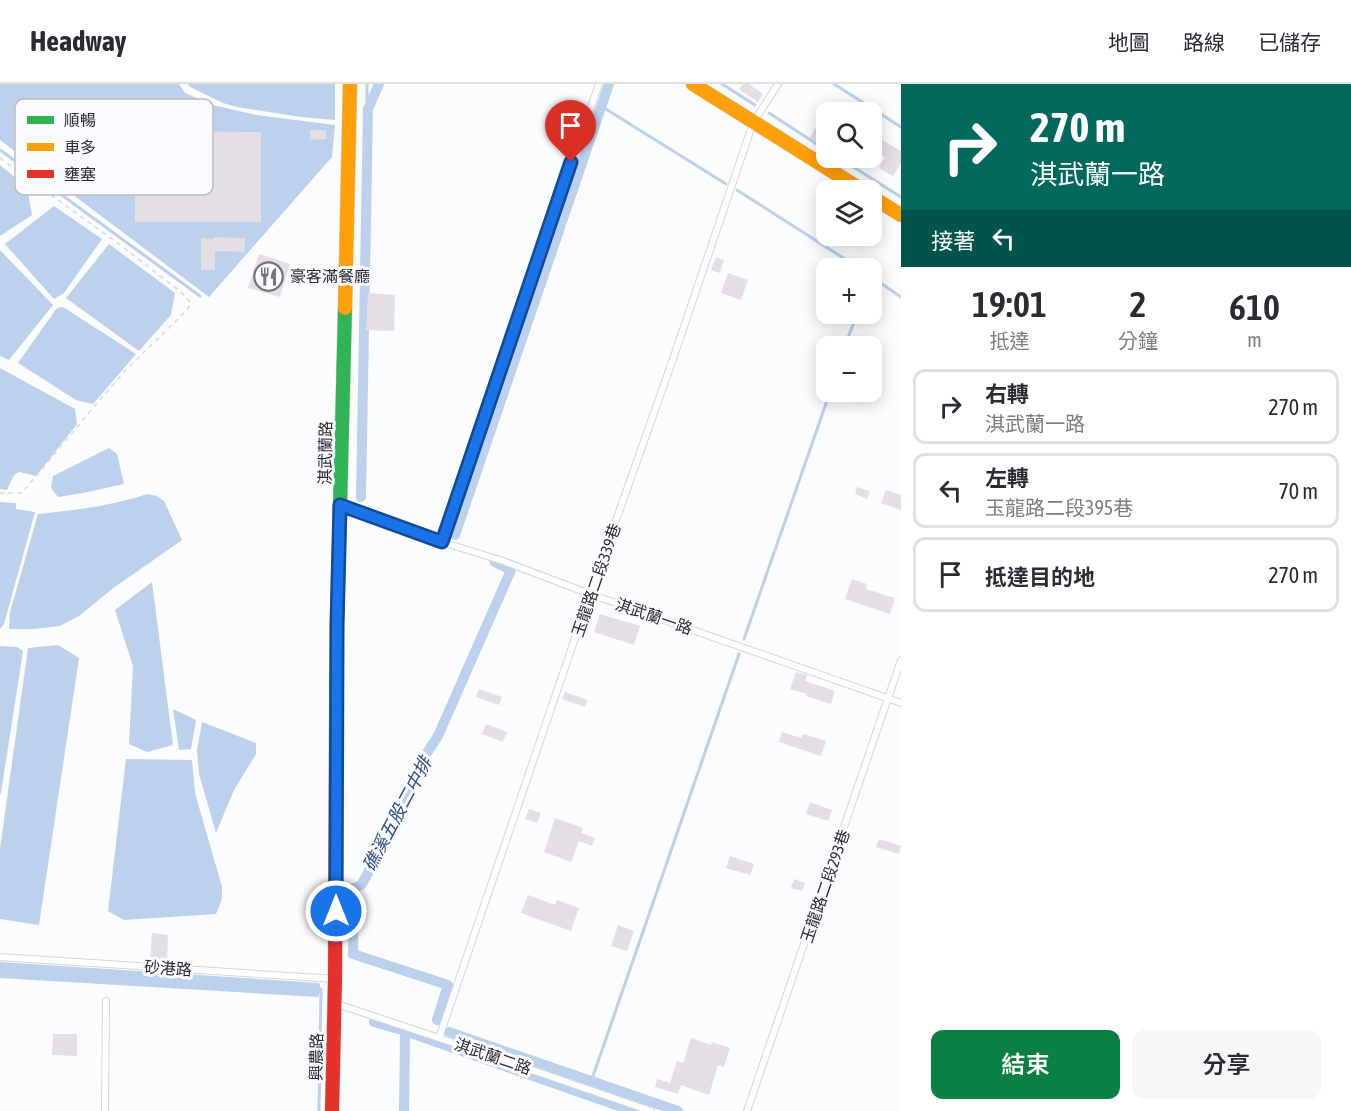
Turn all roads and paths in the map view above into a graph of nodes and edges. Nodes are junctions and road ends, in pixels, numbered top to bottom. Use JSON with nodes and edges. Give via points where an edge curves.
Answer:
{"nodes":[{"id":1,"x":350,"y":84,"type":"edge"},
{"id":2,"x":599,"y":84,"type":"edge"},
{"id":3,"x":693,"y":84,"type":"edge"},
{"id":4,"x":778,"y":84,"type":"edge"},
{"id":5,"x":753,"y":123,"type":"junction"},
{"id":6,"x":0,"y":158,"type":"edge"},
{"id":7,"x":15,"y":169,"type":"edge"},
{"id":8,"x":846,"y":180,"type":"edge"},
{"id":9,"x":51,"y":195,"type":"edge"},
{"id":10,"x":882,"y":203,"type":"edge"},
{"id":11,"x":901,"y":215,"type":"edge"},
{"id":12,"x":0,"y":493,"type":"edge"},
{"id":13,"x":340,"y":505,"type":"junction"},
{"id":14,"x":442,"y":542,"type":"junction"},
{"id":15,"x":590,"y":594,"type":"junction"},
{"id":16,"x":901,"y":660,"type":"edge"},
{"id":17,"x":888,"y":698,"type":"junction"},
{"id":18,"x":901,"y":703,"type":"edge"},
{"id":19,"x":0,"y":957,"type":"edge"},
{"id":20,"x":335,"y":979,"type":"junction"},
{"id":21,"x":106,"y":1001,"type":"dead end"},
{"id":22,"x":334,"y":1003,"type":"junction"},
{"id":23,"x":439,"y":1038,"type":"junction"},
{"id":24,"x":105,"y":1111,"type":"edge"},
{"id":25,"x":332,"y":1111,"type":"edge"},
{"id":26,"x":651,"y":1111,"type":"edge"},
{"id":27,"x":747,"y":1111,"type":"edge"}],
"edges":[{"from":1,"to":13,"type":"street","name":"淇武蘭路"},
{"from":2,"to":14,"type":"lane"},
{"from":3,"to":5,"type":"street"},
{"from":4,"to":5,"type":"lane","name":"玉龍路二段339巷"},
{"from":5,"to":8,"type":"street"},
{"from":5,"to":15,"type":"lane","name":"玉龍路二段339巷"},
{"from":6,"to":7,"type":"path"},
{"from":9,"to":12,"type":"path","via":[[191,303],[125,370],[22,494]]},
{"from":10,"to":11,"type":"street"},
{"from":13,"to":14,"type":"lane","name":"淇武蘭一路"},
{"from":13,"to":20,"type":"street","name":"淇武蘭路"},
{"from":14,"to":15,"type":"lane","name":"淇武蘭一路"},
{"from":15,"to":17,"type":"lane","name":"淇武蘭一路"},
{"from":15,"to":23,"type":"lane","name":"玉龍路二段339巷"},
{"from":16,"to":17,"type":"lane","name":"玉龍路二段293巷"},
{"from":17,"to":18,"type":"lane","name":"淇武蘭一路"},
{"from":17,"to":27,"type":"lane","name":"玉龍路二段293巷"},
{"from":19,"to":20,"type":"lane","name":"砂港路"},
{"from":20,"to":22,"type":"street","name":"淇武蘭路"},
{"from":21,"to":24,"type":"lane"},
{"from":22,"to":23,"type":"lane","name":"淇武蘭二路"},
{"from":22,"to":25,"type":"street","name":"興農路"},
{"from":23,"to":26,"type":"lane","name":"淇武蘭二路"}]}
